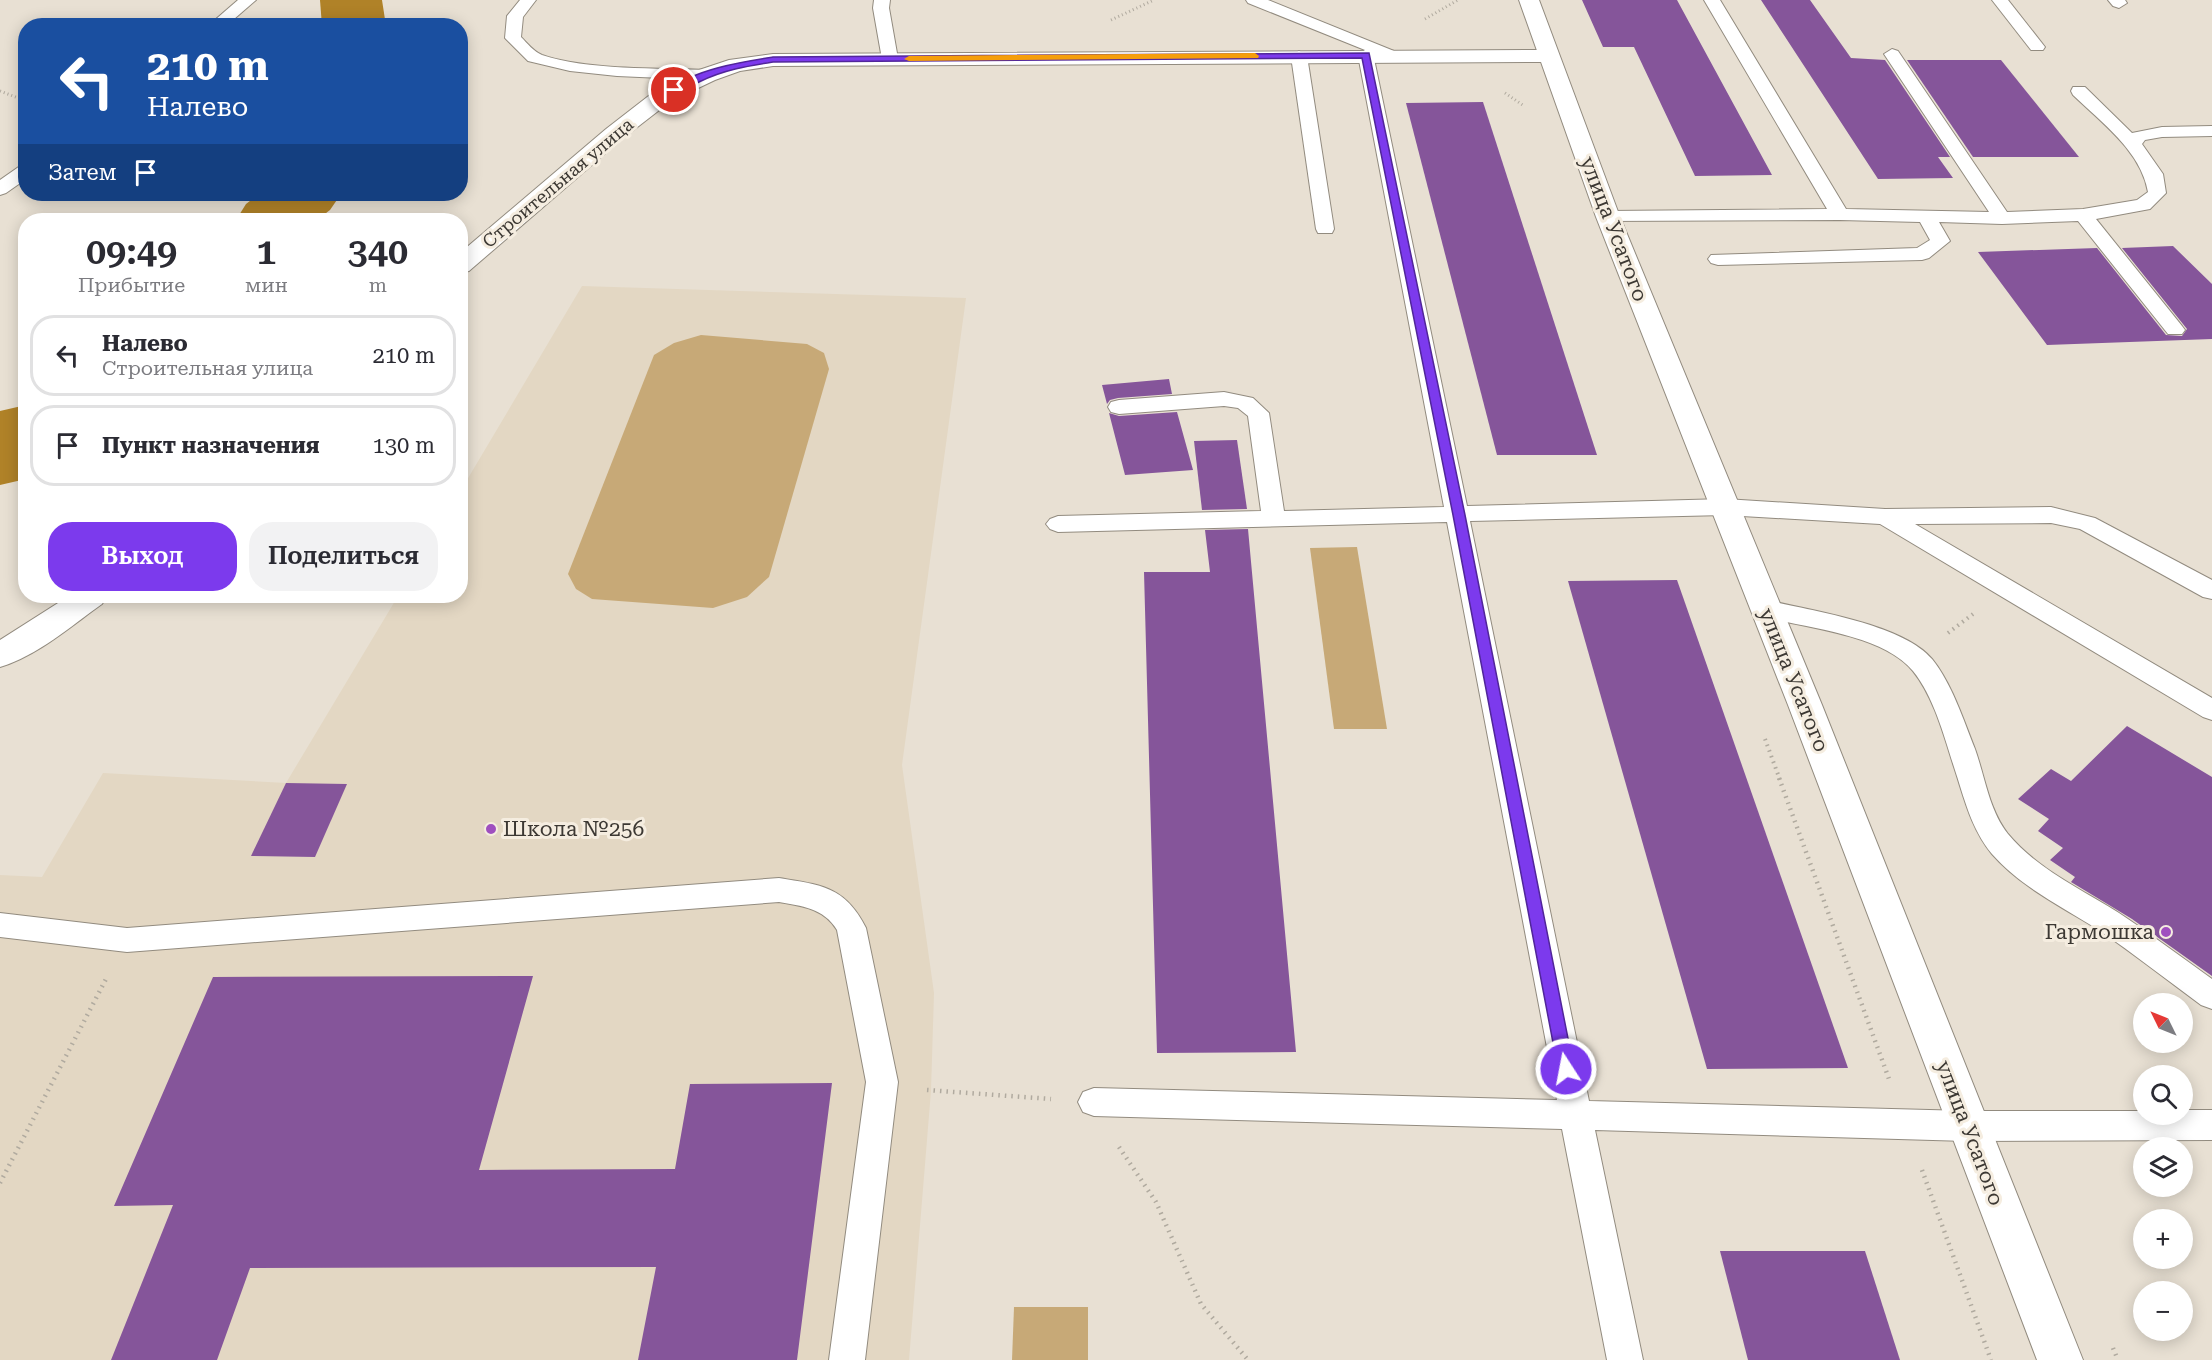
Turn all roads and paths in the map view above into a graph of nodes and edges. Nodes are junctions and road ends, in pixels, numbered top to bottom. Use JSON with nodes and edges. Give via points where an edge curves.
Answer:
{"nodes":[{"id":1,"x":248,"y":0,"type":"edge"},
{"id":2,"x":528,"y":0,"type":"edge"},
{"id":3,"x":882,"y":0,"type":"edge"},
{"id":4,"x":1254,"y":0,"type":"edge"},
{"id":5,"x":1529,"y":0,"type":"edge"},
{"id":6,"x":1712,"y":0,"type":"edge"},
{"id":7,"x":2000,"y":0,"type":"edge"},
{"id":8,"x":226,"y":18,"type":"edge"},
{"id":9,"x":2037,"y":47,"type":"dead end"},
{"id":10,"x":1892,"y":54,"type":"dead end"},
{"id":11,"x":1366,"y":55,"type":"junction"},
{"id":12,"x":1391,"y":55,"type":"junction"},
{"id":13,"x":1299,"y":56,"type":"junction"},
{"id":14,"x":1548,"y":56,"type":"junction"},
{"id":15,"x":890,"y":59,"type":"junction"},
{"id":16,"x":706,"y":75,"type":"junction"},
{"id":17,"x":0,"y":91,"type":"edge"},
{"id":18,"x":2079,"y":92,"type":"dead end"},
{"id":19,"x":18,"y":98,"type":"edge"},
{"id":20,"x":2212,"y":131,"type":"edge"},
{"id":21,"x":2133,"y":144,"type":"junction"},
{"id":22,"x":18,"y":176,"type":"edge"},
{"id":23,"x":0,"y":189,"type":"edge"},
{"id":24,"x":1840,"y":214,"type":"junction"},
{"id":25,"x":2083,"y":215,"type":"junction"},
{"id":26,"x":1926,"y":216,"type":"junction"},
{"id":27,"x":1608,"y":217,"type":"junction"},
{"id":28,"x":2002,"y":218,"type":"junction"},
{"id":29,"x":1325,"y":229,"type":"dead end"},
{"id":30,"x":468,"y":259,"type":"edge"},
{"id":31,"x":1718,"y":259,"type":"dead end"},
{"id":32,"x":2175,"y":330,"type":"dead end"},
{"id":33,"x":1119,"y":406,"type":"dead end"},
{"id":34,"x":1725,"y":507,"type":"junction"},
{"id":35,"x":1459,"y":515,"type":"junction"},
{"id":36,"x":1274,"y":518,"type":"junction"},
{"id":37,"x":1886,"y":518,"type":"junction"},
{"id":38,"x":1058,"y":524,"type":"dead end"},
{"id":39,"x":2006,"y":588,"type":"junction"},
{"id":40,"x":2212,"y":591,"type":"edge"},
{"id":41,"x":82,"y":603,"type":"edge"},
{"id":42,"x":1766,"y":609,"type":"junction"},
{"id":43,"x":0,"y":655,"type":"edge"},
{"id":44,"x":1916,"y":658,"type":"junction"},
{"id":45,"x":2212,"y":710,"type":"edge"},
{"id":46,"x":0,"y":925,"type":"edge"},
{"id":47,"x":127,"y":940,"type":"junction"},
{"id":48,"x":2212,"y":996,"type":"edge"},
{"id":49,"x":882,"y":1082,"type":"junction"},
{"id":50,"x":1094,"y":1102,"type":"junction"},
{"id":51,"x":1575,"y":1115,"type":"junction"},
{"id":52,"x":2212,"y":1125,"type":"edge"},
{"id":53,"x":1967,"y":1126,"type":"junction"},
{"id":54,"x":0,"y":1184,"type":"edge"},
{"id":55,"x":847,"y":1360,"type":"edge"},
{"id":56,"x":1248,"y":1360,"type":"edge"},
{"id":57,"x":1625,"y":1360,"type":"edge"},
{"id":58,"x":2060,"y":1360,"type":"edge"}],
"edges":[{"from":1,"to":8,"type":"lane"},
{"from":2,"to":16,"type":"lane","via":[[514,15],[513,38],[534,58],[617,71]]},
{"from":3,"to":15,"type":"lane"},
{"from":4,"to":12,"type":"lane"},
{"from":5,"to":14,"type":"street","name":"улица Усатого"},
{"from":6,"to":24,"type":"lane"},
{"from":7,"to":9,"type":"lane"},
{"from":10,"to":28,"type":"lane"},
{"from":11,"to":12,"type":"street","name":"Строительная улица"},
{"from":11,"to":13,"type":"street","name":"Строительная улица"},
{"from":11,"to":35,"type":"lane"},
{"from":12,"to":14,"type":"street","name":"Строительная улица"},
{"from":13,"to":15,"type":"street","name":"Строительная улица"},
{"from":13,"to":29,"type":"lane"},
{"from":14,"to":27,"type":"street","name":"улица Усатого"},
{"from":15,"to":16,"type":"street","name":"Строительная улица","via":[[773,60]]},
{"from":16,"to":30,"type":"street","name":"Строительная улица","via":[[663,96]]},
{"from":17,"to":19,"type":"path"},
{"from":18,"to":21,"type":"lane"},
{"from":20,"to":21,"type":"lane","via":[[2151,134],[2139,136]]},
{"from":21,"to":25,"type":"lane","via":[[2154,174],[2157,193],[2143,205]]},
{"from":22,"to":23,"type":"lane"},
{"from":24,"to":26,"type":"lane"},
{"from":24,"to":27,"type":"lane"},
{"from":25,"to":28,"type":"lane"},
{"from":25,"to":32,"type":"lane"},
{"from":26,"to":28,"type":"lane"},
{"from":26,"to":31,"type":"lane","via":[[1940,241],[1922,254]]},
{"from":27,"to":34,"type":"street","name":"улица Усатого"},
{"from":33,"to":36,"type":"lane","via":[[1224,399],[1245,404],[1258,413]]},
{"from":34,"to":35,"type":"lane"},
{"from":34,"to":37,"type":"lane"},
{"from":34,"to":42,"type":"street","name":"улица Усатого"},
{"from":35,"to":36,"type":"lane"},
{"from":35,"to":51,"type":"lane"},
{"from":36,"to":38,"type":"lane"},
{"from":37,"to":39,"type":"lane"},
{"from":37,"to":40,"type":"lane","via":[[2051,515],[2086,524]]},
{"from":39,"to":44,"type":"path"},
{"from":39,"to":45,"type":"lane"},
{"from":41,"to":43,"type":"street"},
{"from":42,"to":44,"type":"lane","via":[[1867,635],[1896,645]]},
{"from":42,"to":53,"type":"street","name":"улица Усатого"},
{"from":44,"to":48,"type":"lane","via":[[1926,669],[1957,736],[1988,829],[2005,850]]},
{"from":46,"to":47,"type":"lane"},
{"from":47,"to":49,"type":"lane","via":[[795,891],[820,897],[843,914],[851,928]]},
{"from":47,"to":54,"type":"path"},
{"from":49,"to":50,"type":"path","via":[[931,1091]]},
{"from":49,"to":55,"type":"lane"},
{"from":50,"to":51,"type":"lane"},
{"from":50,"to":56,"type":"path","via":[[1125,1160],[1156,1202],[1201,1304]]},
{"from":51,"to":53,"type":"lane"},
{"from":51,"to":57,"type":"lane"},
{"from":52,"to":53,"type":"lane"},
{"from":53,"to":58,"type":"street","name":"улица Усатого"}]}
